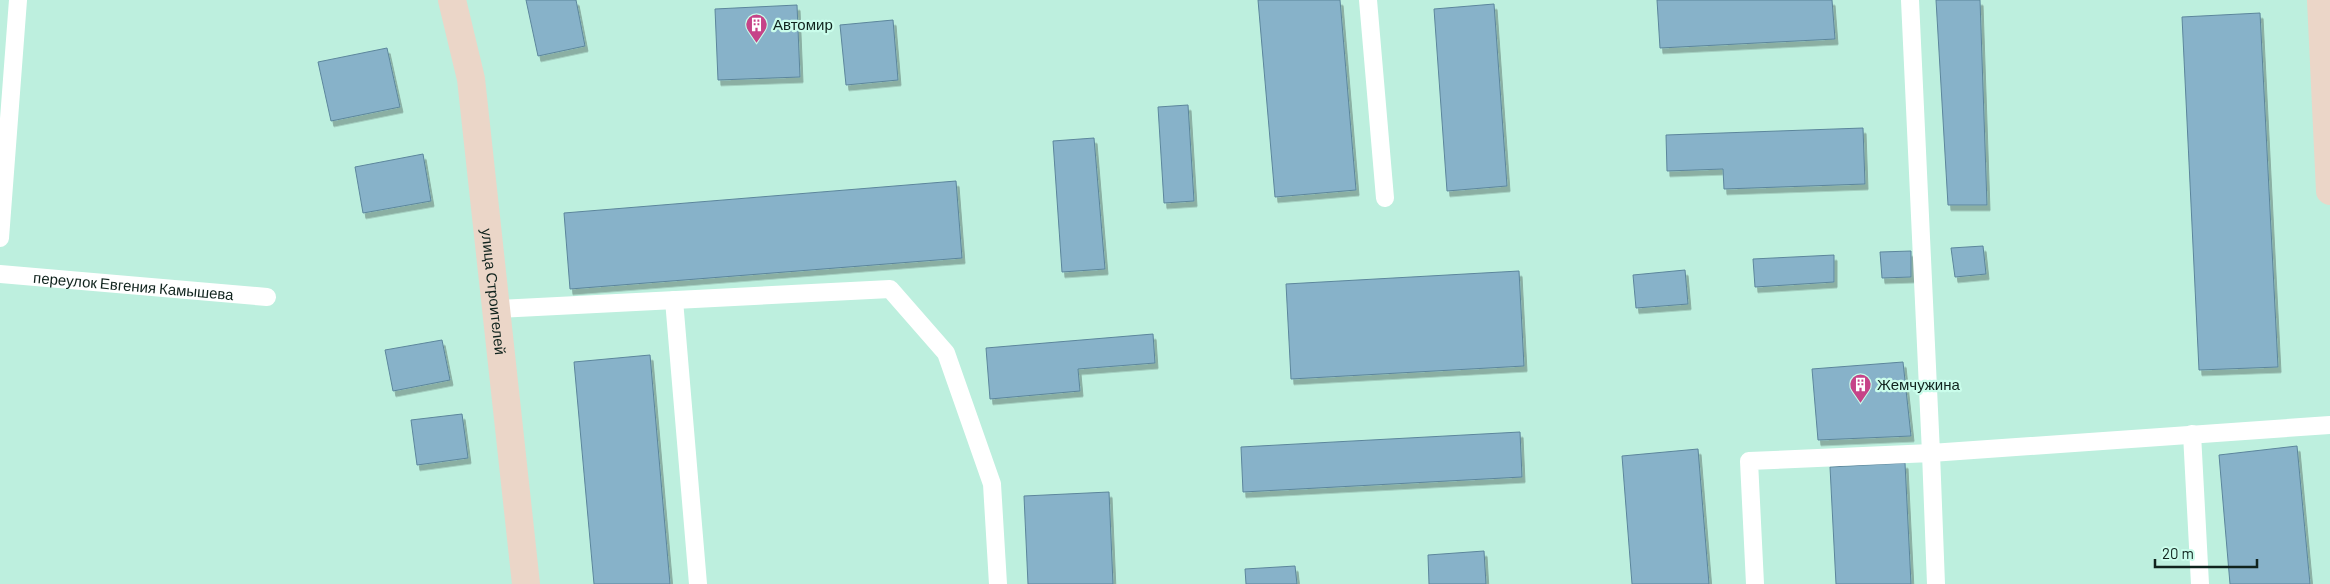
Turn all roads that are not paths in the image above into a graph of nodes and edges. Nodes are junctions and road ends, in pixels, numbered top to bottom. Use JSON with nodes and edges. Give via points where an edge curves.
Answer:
{"nodes":[{"id":1,"x":18,"y":0,"type":"edge"},
{"id":2,"x":452,"y":0,"type":"edge"},
{"id":3,"x":1368,"y":0,"type":"edge"},
{"id":4,"x":1910,"y":0,"type":"edge"},
{"id":5,"x":2321,"y":0,"type":"edge"},
{"id":6,"x":2330,"y":191,"type":"edge"},
{"id":7,"x":1386,"y":198,"type":"dead end"},
{"id":8,"x":0,"y":238,"type":"edge"},
{"id":9,"x":0,"y":274,"type":"edge"},
{"id":10,"x":267,"y":296,"type":"dead end"},
{"id":11,"x":674,"y":300,"type":"junction"},
{"id":12,"x":496,"y":310,"type":"junction"},
{"id":13,"x":2330,"y":425,"type":"edge"},
{"id":14,"x":2192,"y":434,"type":"junction"},
{"id":15,"x":1931,"y":453,"type":"junction"},
{"id":16,"x":526,"y":584,"type":"edge"},
{"id":17,"x":698,"y":584,"type":"edge"},
{"id":18,"x":998,"y":584,"type":"edge"},
{"id":19,"x":1755,"y":584,"type":"edge"},
{"id":20,"x":1936,"y":584,"type":"edge"},
{"id":21,"x":2200,"y":584,"type":"edge"}],
"edges":[{"from":1,"to":8,"type":"lane"},
{"from":2,"to":12,"type":"main road","name":"улица Строителей","via":[[471,79]]},
{"from":3,"to":7,"type":"lane"},
{"from":4,"to":15,"type":"lane"},
{"from":5,"to":6,"type":"main road"},
{"from":9,"to":10,"type":"lane","name":"переулок Евгения Камышева"},
{"from":11,"to":12,"type":"lane"},
{"from":11,"to":17,"type":"lane"},
{"from":11,"to":18,"type":"lane","via":[[890,289],[946,352],[992,484]]},
{"from":12,"to":16,"type":"main road","name":"улица Строителей"},
{"from":13,"to":14,"type":"lane"},
{"from":14,"to":15,"type":"lane"},
{"from":14,"to":21,"type":"lane"},
{"from":15,"to":19,"type":"lane","via":[[1749,461]]},
{"from":15,"to":20,"type":"lane"}]}
